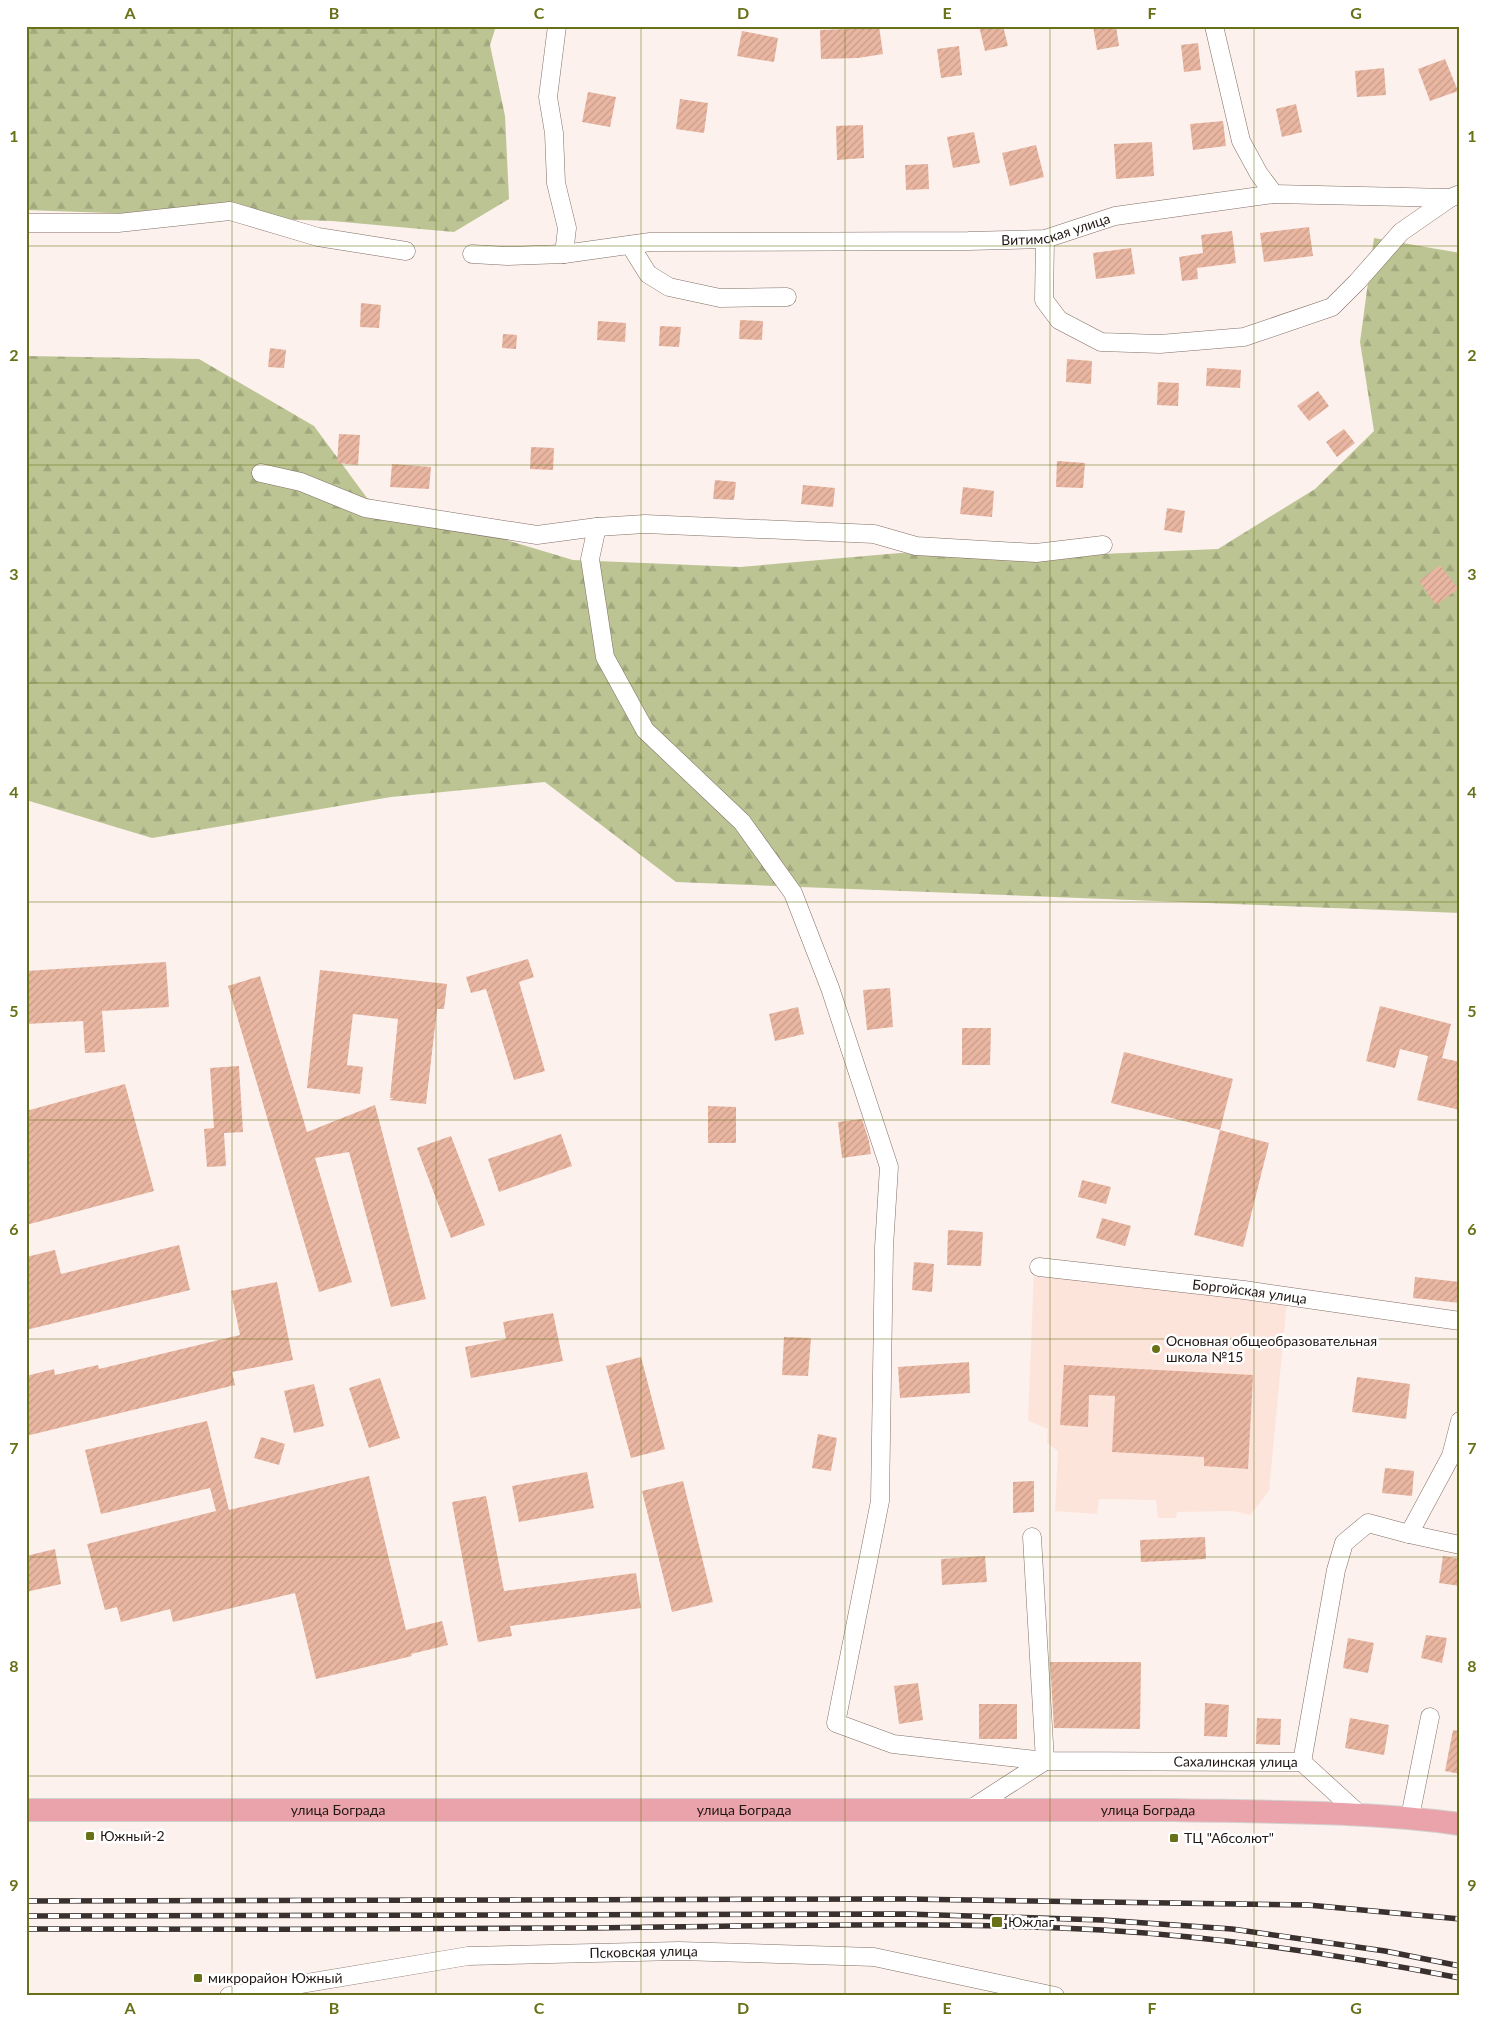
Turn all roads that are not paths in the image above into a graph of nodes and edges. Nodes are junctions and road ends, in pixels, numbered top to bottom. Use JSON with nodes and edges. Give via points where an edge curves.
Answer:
{"nodes":[{"id":1,"x":557,"y":26,"type":"edge"},
{"id":2,"x":1214,"y":26,"type":"edge"},
{"id":3,"x":1274,"y":194,"type":"junction"},
{"id":4,"x":1455,"y":196,"type":"edge"},
{"id":5,"x":26,"y":223,"type":"edge"},
{"id":6,"x":1045,"y":239,"type":"junction"},
{"id":7,"x":630,"y":245,"type":"junction"},
{"id":8,"x":406,"y":251,"type":"dead end"},
{"id":9,"x":472,"y":254,"type":"dead end"},
{"id":10,"x":564,"y":254,"type":"junction"},
{"id":11,"x":787,"y":297,"type":"dead end"},
{"id":12,"x":261,"y":473,"type":"dead end"},
{"id":13,"x":598,"y":528,"type":"junction"},
{"id":14,"x":1103,"y":545,"type":"dead end"},
{"id":15,"x":1039,"y":1267,"type":"dead end"},
{"id":16,"x":1460,"y":1321,"type":"edge"},
{"id":17,"x":1460,"y":1421,"type":"edge"},
{"id":18,"x":1409,"y":1534,"type":"junction"},
{"id":19,"x":1032,"y":1537,"type":"dead end"},
{"id":20,"x":1460,"y":1545,"type":"edge"},
{"id":21,"x":1430,"y":1717,"type":"dead end"},
{"id":22,"x":1045,"y":1761,"type":"junction"},
{"id":23,"x":1302,"y":1762,"type":"junction"},
{"id":24,"x":26,"y":1810,"type":"edge"},
{"id":25,"x":969,"y":1810,"type":"junction"},
{"id":26,"x":1359,"y":1814,"type":"junction"},
{"id":27,"x":1410,"y":1817,"type":"junction"},
{"id":28,"x":1460,"y":1824,"type":"edge"},
{"id":29,"x":229,"y":1996,"type":"edge"},
{"id":30,"x":1055,"y":1996,"type":"edge"}],
"edges":[{"from":1,"to":10,"type":"street","via":[[548,97],[554,133],[556,183],[567,228]]},
{"from":2,"to":3,"type":"street","via":[[1242,141],[1259,174]]},
{"from":3,"to":4,"type":"street","name":"Витимская улица"},
{"from":3,"to":6,"type":"street","name":"Витимская улица","via":[[1115,216]]},
{"from":4,"to":6,"type":"street","via":[[1401,232],[1332,308],[1244,337],[1160,344],[1101,342],[1059,320],[1044,300]]},
{"from":5,"to":8,"type":"street","via":[[118,223],[230,211],[318,237]]},
{"from":6,"to":7,"type":"street","name":"Витимская улица","via":[[650,242]]},
{"from":7,"to":10,"type":"street","name":"Витимская улица"},
{"from":7,"to":11,"type":"street","via":[[648,274],[668,287],[720,298]]},
{"from":9,"to":10,"type":"street","name":"Витимская улица"},
{"from":12,"to":13,"type":"street","via":[[301,482],[365,508],[537,535]]},
{"from":13,"to":14,"type":"street","via":[[645,524],[874,534],[916,546],[1036,553]]},
{"from":13,"to":22,"type":"street","name":"Сахалинская улица","via":[[590,559],[605,657],[645,730],[742,822],[793,893],[830,988],[889,1167],[884,1247],[880,1501],[836,1723],[892,1744]]},
{"from":15,"to":16,"type":"street","name":"Боргойская улица","via":[[1244,1290]]},
{"from":17,"to":18,"type":"street","via":[[1451,1456]]},
{"from":18,"to":20,"type":"street","name":"Сахалинская улица"},
{"from":18,"to":23,"type":"street","name":"Сахалинская улица","via":[[1368,1523],[1344,1543],[1336,1570]]},
{"from":19,"to":22,"type":"street"},
{"from":21,"to":27,"type":"street"},
{"from":22,"to":23,"type":"street","name":"Сахалинская улица"},
{"from":22,"to":25,"type":"street"},
{"from":23,"to":26,"type":"street"},
{"from":24,"to":25,"type":"main road","name":"улица Бограда"},
{"from":25,"to":26,"type":"main road","name":"улица Бограда"},
{"from":26,"to":27,"type":"main road","name":"улица Бограда"},
{"from":27,"to":28,"type":"main road","name":"улица Бограда"},
{"from":29,"to":30,"type":"street","name":"Псковская улица","via":[[468,1956],[679,1951],[874,1957]]}]}
